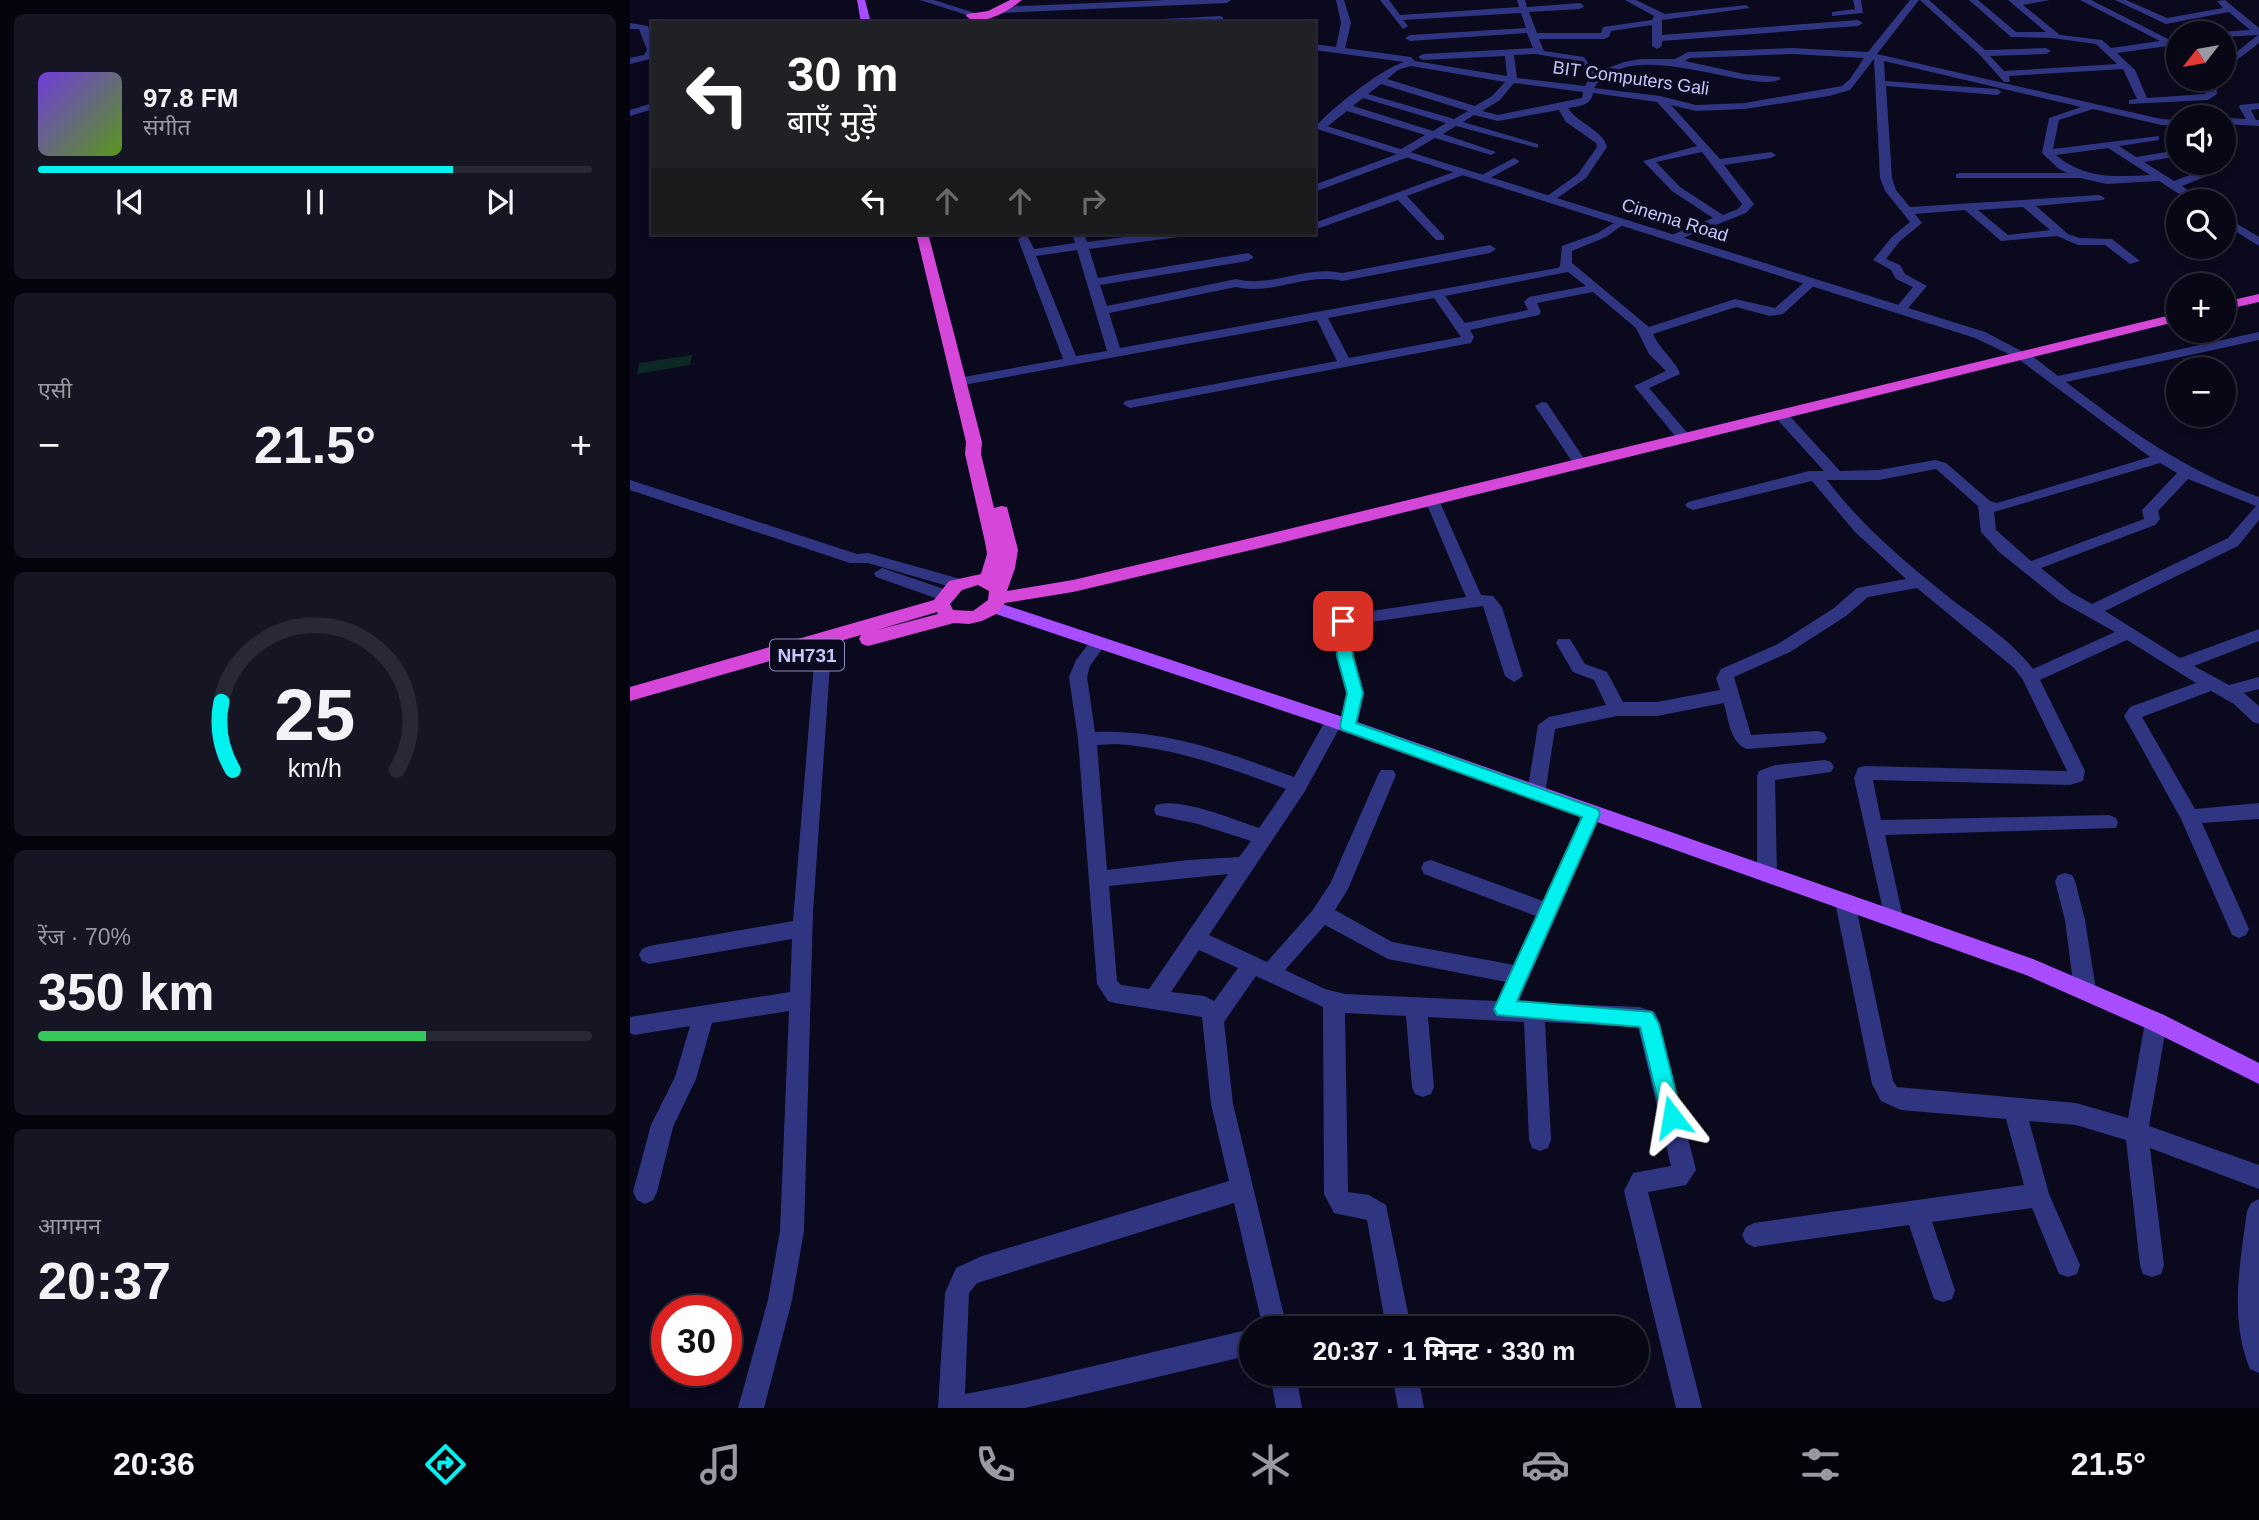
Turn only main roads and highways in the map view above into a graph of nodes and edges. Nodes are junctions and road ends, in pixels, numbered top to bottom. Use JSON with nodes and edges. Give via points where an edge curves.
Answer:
{"nodes":[{"id":1,"x":861,"y":0,"type":"edge"},
{"id":2,"x":1017,"y":0,"type":"edge"},
{"id":3,"x":1002,"y":5,"type":"edge"},
{"id":4,"x":979,"y":18,"type":"edge"},
{"id":5,"x":866,"y":21,"type":"edge"},
{"id":6,"x":922,"y":235,"type":"edge"},
{"id":7,"x":2259,"y":298,"type":"edge"},
{"id":8,"x":2236,"y":303,"type":"edge"},
{"id":9,"x":2166,"y":320,"type":"edge"},
{"id":10,"x":994,"y":594,"type":"junction"},
{"id":11,"x":949,"y":600,"type":"junction"},
{"id":12,"x":660,"y":687,"type":"junction"},
{"id":13,"x":630,"y":694,"type":"edge"},
{"id":14,"x":2259,"y":1074,"type":"edge"}],
"edges":[{"from":1,"to":5,"type":"main road"},
{"from":2,"to":3,"type":"highway"},
{"from":3,"to":4,"type":"highway"},
{"from":6,"to":10,"type":"highway","via":[[974,442],[990,472],[1010,554],[1007,573]]},
{"from":7,"to":8,"type":"highway"},
{"from":9,"to":10,"type":"highway","via":[[1086,583]]},
{"from":10,"to":11,"type":"highway","number":"NH731","via":[[968,580]]},
{"from":10,"to":11,"type":"highway","number":"NH731","via":[[979,616]]},
{"from":10,"to":14,"type":"main road","via":[[1099,642],[1893,918],[2085,990]]},
{"from":11,"to":12,"type":"highway","number":"NH731"},
{"from":11,"to":12,"type":"highway","number":"NH731","via":[[823,651],[678,688]]},
{"from":12,"to":13,"type":"highway","number":"NH731"}]}
